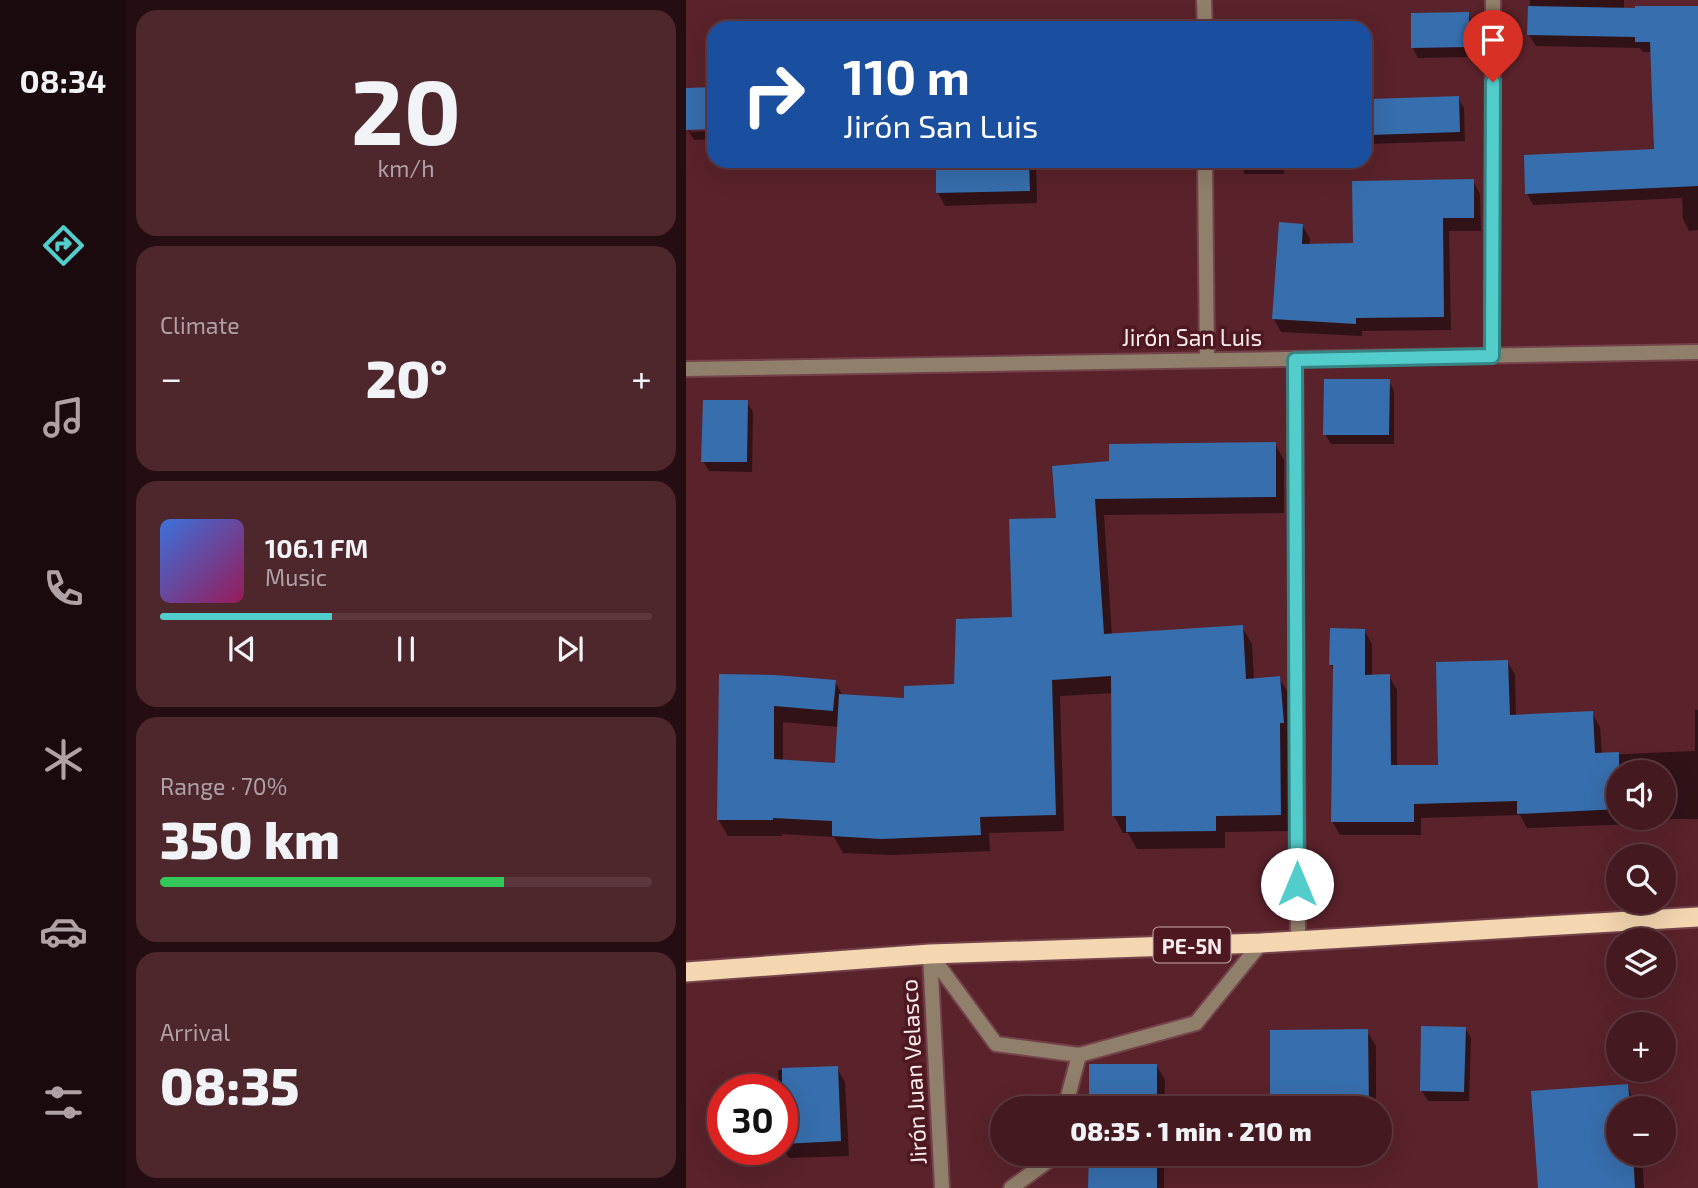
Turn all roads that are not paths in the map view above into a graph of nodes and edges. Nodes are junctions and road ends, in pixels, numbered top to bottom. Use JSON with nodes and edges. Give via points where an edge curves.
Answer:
{"nodes":[{"id":1,"x":1204,"y":0,"type":"edge"},
{"id":2,"x":1493,"y":0,"type":"edge"},
{"id":3,"x":1205,"y":21,"type":"edge"},
{"id":4,"x":1205,"y":168,"type":"edge"},
{"id":5,"x":1698,"y":352,"type":"edge"},
{"id":6,"x":1492,"y":356,"type":"junction"},
{"id":7,"x":1207,"y":359,"type":"junction"},
{"id":8,"x":1295,"y":360,"type":"junction"},
{"id":9,"x":686,"y":369,"type":"edge"},
{"id":10,"x":1698,"y":917,"type":"edge"},
{"id":11,"x":1298,"y":939,"type":"junction"},
{"id":12,"x":1261,"y":943,"type":"junction"},
{"id":13,"x":930,"y":954,"type":"junction"},
{"id":14,"x":686,"y":972,"type":"edge"},
{"id":15,"x":1079,"y":1055,"type":"junction"},
{"id":16,"x":1068,"y":1096,"type":"edge"},
{"id":17,"x":1040,"y":1166,"type":"edge"},
{"id":18,"x":943,"y":1188,"type":"edge"},
{"id":19,"x":1011,"y":1188,"type":"edge"}],
"edges":[{"from":1,"to":3,"type":"street"},
{"from":2,"to":6,"type":"street"},
{"from":4,"to":7,"type":"street"},
{"from":5,"to":6,"type":"street","name":"Jirón San Luis"},
{"from":6,"to":8,"type":"street","name":"Jirón San Luis"},
{"from":7,"to":8,"type":"street","name":"Jirón San Luis"},
{"from":7,"to":9,"type":"street","name":"Jirón San Luis"},
{"from":8,"to":11,"type":"street"},
{"from":10,"to":11,"type":"highway","number":"PE-5N"},
{"from":11,"to":12,"type":"highway","number":"PE-5N"},
{"from":12,"to":13,"type":"highway","number":"PE-5N"},
{"from":12,"to":15,"type":"street","via":[[1196,1023]]},
{"from":13,"to":14,"type":"highway","number":"PE-5N"},
{"from":13,"to":15,"type":"street","via":[[996,1044]]},
{"from":13,"to":18,"type":"street","name":"Jirón Juan Velasco"},
{"from":15,"to":16,"type":"street"},
{"from":17,"to":19,"type":"street"}]}
